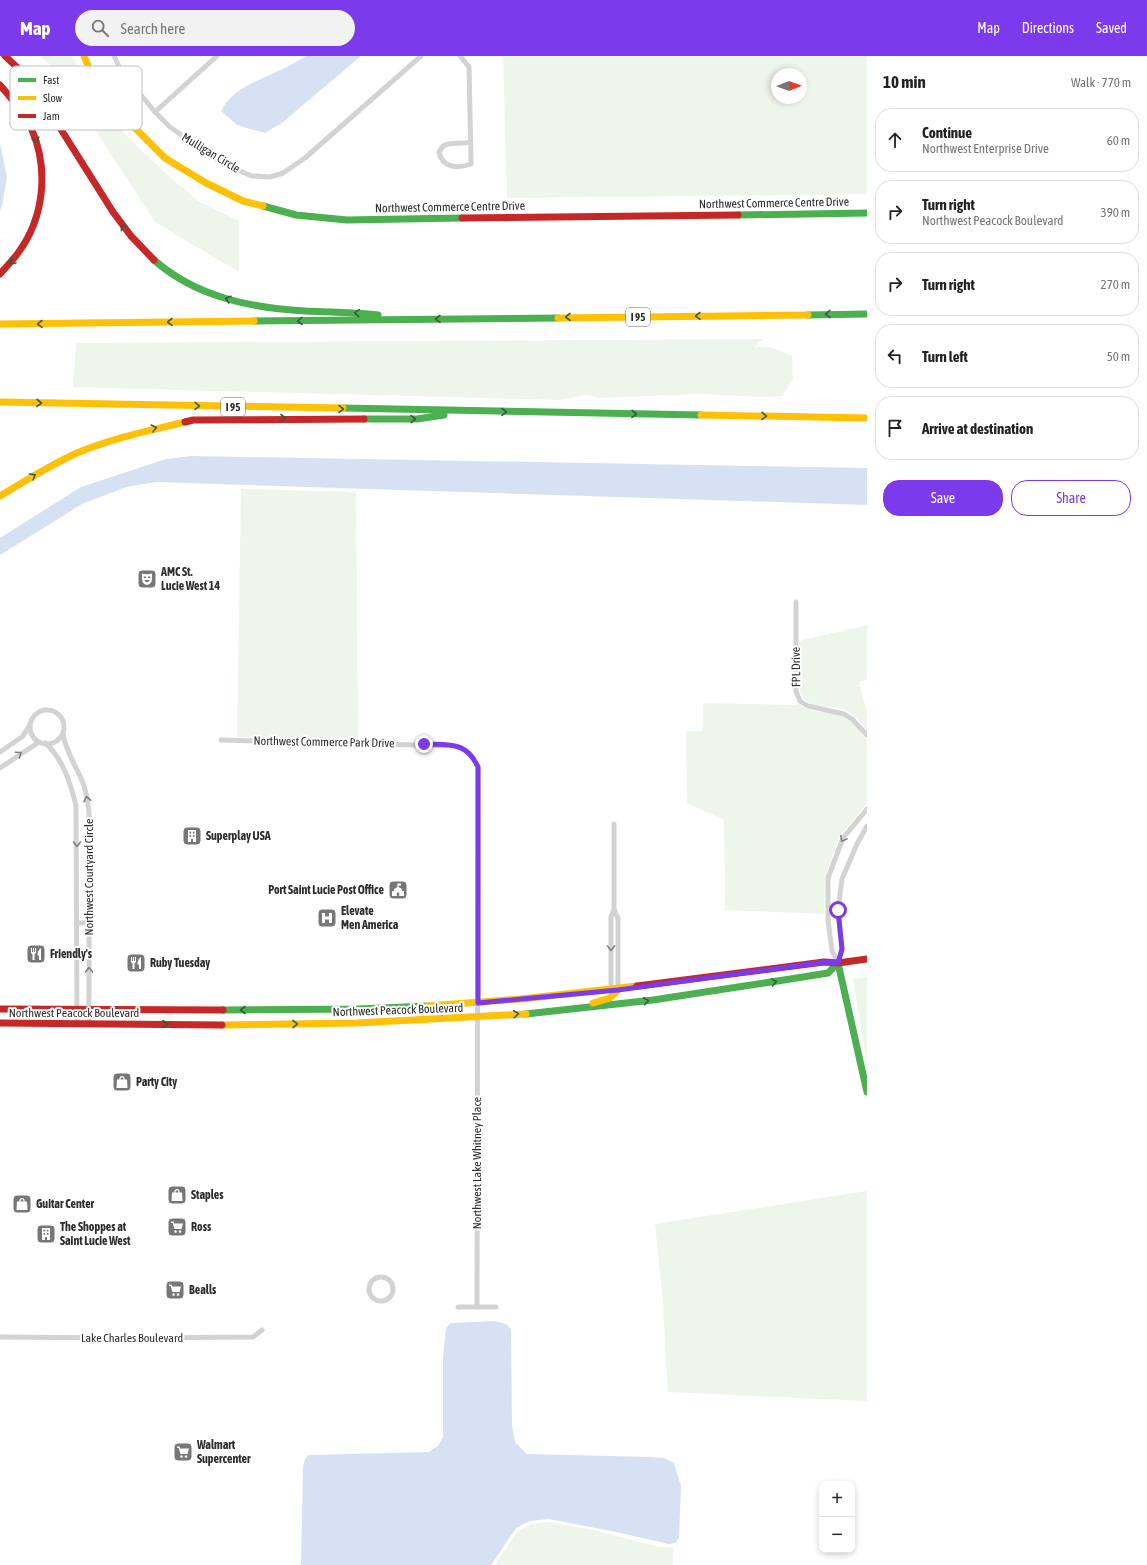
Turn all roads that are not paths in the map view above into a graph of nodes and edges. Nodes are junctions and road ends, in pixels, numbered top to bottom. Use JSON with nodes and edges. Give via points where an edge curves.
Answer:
{"nodes":[{"id":1,"x":5,"y":56,"type":"edge"},
{"id":2,"x":84,"y":56,"type":"edge"},
{"id":3,"x":114,"y":56,"type":"edge"},
{"id":4,"x":217,"y":56,"type":"edge"},
{"id":5,"x":421,"y":56,"type":"edge"},
{"id":6,"x":460,"y":56,"type":"edge"},
{"id":7,"x":16,"y":66,"type":"edge"},
{"id":8,"x":88,"y":66,"type":"edge"},
{"id":9,"x":119,"y":66,"type":"edge"},
{"id":10,"x":0,"y":85,"type":"edge"},
{"id":11,"x":10,"y":95,"type":"edge"},
{"id":12,"x":142,"y":96,"type":"edge"},
{"id":13,"x":155,"y":112,"type":"junction"},
{"id":14,"x":33,"y":130,"type":"edge"},
{"id":15,"x":61,"y":130,"type":"edge"},
{"id":16,"x":137,"y":130,"type":"edge"},
{"id":17,"x":470,"y":142,"type":"junction"},
{"id":18,"x":867,"y":213,"type":"edge"},
{"id":19,"x":0,"y":274,"type":"edge"},
{"id":20,"x":867,"y":314,"type":"edge"},
{"id":21,"x":410,"y":320,"type":"junction"},
{"id":22,"x":0,"y":324,"type":"edge"},
{"id":23,"x":0,"y":402,"type":"edge"},
{"id":24,"x":465,"y":411,"type":"junction"},
{"id":25,"x":867,"y":418,"type":"edge"},
{"id":26,"x":0,"y":496,"type":"edge"},
{"id":27,"x":796,"y":602,"type":"dead end"},
{"id":28,"x":30,"y":725,"type":"junction"},
{"id":29,"x":63,"y":734,"type":"junction"},
{"id":30,"x":867,"y":735,"type":"edge"},
{"id":31,"x":221,"y":740,"type":"dead end"},
{"id":32,"x":42,"y":742,"type":"junction"},
{"id":33,"x":0,"y":752,"type":"edge"},
{"id":34,"x":0,"y":768,"type":"edge"},
{"id":35,"x":867,"y":809,"type":"edge"},
{"id":36,"x":614,"y":824,"type":"dead end"},
{"id":37,"x":867,"y":826,"type":"edge"},
{"id":38,"x":77,"y":923,"type":"junction"},
{"id":39,"x":90,"y":923,"type":"junction"},
{"id":40,"x":867,"y":959,"type":"edge"},
{"id":41,"x":838,"y":963,"type":"junction"},
{"id":42,"x":615,"y":990,"type":"junction"},
{"id":43,"x":478,"y":1003,"type":"junction"},
{"id":44,"x":0,"y":1009,"type":"edge"},
{"id":45,"x":77,"y":1009,"type":"junction"},
{"id":46,"x":89,"y":1009,"type":"junction"},
{"id":47,"x":548,"y":1011,"type":"junction"},
{"id":48,"x":478,"y":1018,"type":"junction"},
{"id":49,"x":0,"y":1024,"type":"edge"},
{"id":50,"x":77,"y":1024,"type":"junction"},
{"id":51,"x":89,"y":1024,"type":"junction"},
{"id":52,"x":867,"y":1092,"type":"edge"},
{"id":53,"x":369,"y":1290,"type":"joint"},
{"id":54,"x":458,"y":1307,"type":"dead end"},
{"id":55,"x":477,"y":1307,"type":"junction"},
{"id":56,"x":496,"y":1307,"type":"dead end"},
{"id":57,"x":262,"y":1330,"type":"dead end"},
{"id":58,"x":0,"y":1337,"type":"edge"}],
"edges":[{"from":7,"to":1,"type":"main road","one_way":true},
{"from":2,"to":8,"type":"main road","name":"Northwest Commerce Centre Drive"},
{"from":3,"to":9,"type":"street","name":"Mulligan Circle"},
{"from":4,"to":13,"type":"street"},
{"from":5,"to":13,"type":"street","name":"Mulligan Circle","via":[[305,158],[283,173],[270,177],[252,176],[222,162],[170,127]]},
{"from":6,"to":17,"type":"street","via":[[469,68]]},
{"from":10,"to":11,"type":"main road","one_way":true},
{"from":12,"to":13,"type":"street","name":"Mulligan Circle"},
{"from":14,"to":19,"type":"main road","one_way":true,"via":[[41,156],[43,182],[40,207],[30,234],[18,255]]},
{"from":21,"to":15,"type":"main road","one_way":true,"via":[[363,313],[267,308],[217,296],[192,285],[163,268],[119,221]]},
{"from":16,"to":18,"type":"main road","name":"Northwest Commerce Centre Drive","via":[[165,158],[206,184],[243,201],[296,216],[347,220]]},
{"from":17,"to":17,"type":"street","via":[[449,143],[443,146],[439,152],[443,162],[455,166],[471,164]]},
{"from":20,"to":21,"type":"main road","number":"I 95","one_way":true},
{"from":21,"to":22,"type":"main road","number":"I 95","one_way":true},
{"from":23,"to":24,"type":"main road","number":"I 95","one_way":true},
{"from":24,"to":25,"type":"main road","number":"I 95","one_way":true},
{"from":26,"to":24,"type":"main road","one_way":true,"via":[[78,452],[119,438],[193,420],[417,419]]},
{"from":27,"to":30,"type":"street","name":"FPL Drive","via":[[796,691],[800,701],[808,706],[844,714]]},
{"from":28,"to":29,"type":"street","via":[[39,712],[55,711],[62,718]]},
{"from":28,"to":32,"type":"street","via":[[33,736]]},
{"from":28,"to":33,"type":"street","via":[[22,737]]},
{"from":29,"to":32,"type":"street","via":[[57,741]]},
{"from":39,"to":29,"type":"street","name":"Northwest Courtyard Circle","one_way":true,"via":[[87,798],[65,747]]},
{"from":31,"to":43,"type":"street","name":"Northwest Commerce Park Drive","via":[[439,745],[467,750],[478,767],[479,778]]},
{"from":34,"to":32,"type":"street","one_way":true},
{"from":32,"to":38,"type":"street","name":"Northwest Courtyard Circle","one_way":true,"via":[[52,749],[67,777],[76,806]]},
{"from":35,"to":41,"type":"street","one_way":true,"via":[[843,838],[828,878],[828,920],[832,951]]},
{"from":36,"to":42,"type":"street","via":[[614,910],[618,918]]},
{"from":37,"to":41,"type":"street","via":[[842,879],[838,910],[842,949]]},
{"from":38,"to":39,"type":"street"},
{"from":38,"to":45,"type":"street","name":"Northwest Courtyard Circle"},
{"from":46,"to":39,"type":"street","name":"Northwest Courtyard Circle","one_way":true},
{"from":40,"to":41,"type":"main road","name":"Northwest Peacock Boulevard"},
{"from":41,"to":42,"type":"main road","name":"Northwest Peacock Boulevard","via":[[824,962]]},
{"from":47,"to":41,"type":"main road","name":"Northwest Peacock Boulevard","one_way":true,"via":[[725,990],[828,973]]},
{"from":41,"to":52,"type":"main road"},
{"from":42,"to":43,"type":"main road","name":"Northwest Peacock Boulevard"},
{"from":42,"to":47,"type":"main road","via":[[613,997],[607,1001],[560,1006]]},
{"from":43,"to":46,"type":"main road","name":"Northwest Peacock Boulevard","one_way":true,"via":[[348,1009]]},
{"from":43,"to":48,"type":"street","name":"Northwest Commerce Park Drive"},
{"from":44,"to":45,"type":"main road","name":"Northwest Peacock Boulevard"},
{"from":45,"to":46,"type":"main road","name":"Northwest Peacock Boulevard"},
{"from":45,"to":50,"type":"street","name":"Northwest Courtyard Circle"},
{"from":46,"to":51,"type":"street","name":"Northwest Courtyard Circle"},
{"from":48,"to":47,"type":"main road","name":"Northwest Peacock Boulevard","one_way":true},
{"from":51,"to":48,"type":"main road","name":"Northwest Peacock Boulevard","one_way":true,"via":[[342,1023]]},
{"from":48,"to":55,"type":"street","name":"Northwest Lake Whitney Place"},
{"from":49,"to":50,"type":"main road","name":"Northwest Peacock Boulevard"},
{"from":50,"to":51,"type":"main road","name":"Northwest Peacock Boulevard"},
{"from":53,"to":53,"type":"street","via":[[373,1299],[383,1301],[390,1297],[392,1287],[388,1280],[380,1277],[371,1282]]},
{"from":54,"to":55,"type":"street"},
{"from":55,"to":56,"type":"street"},
{"from":57,"to":58,"type":"street","name":"Lake Charles Boulevard","via":[[253,1337]]}]}
